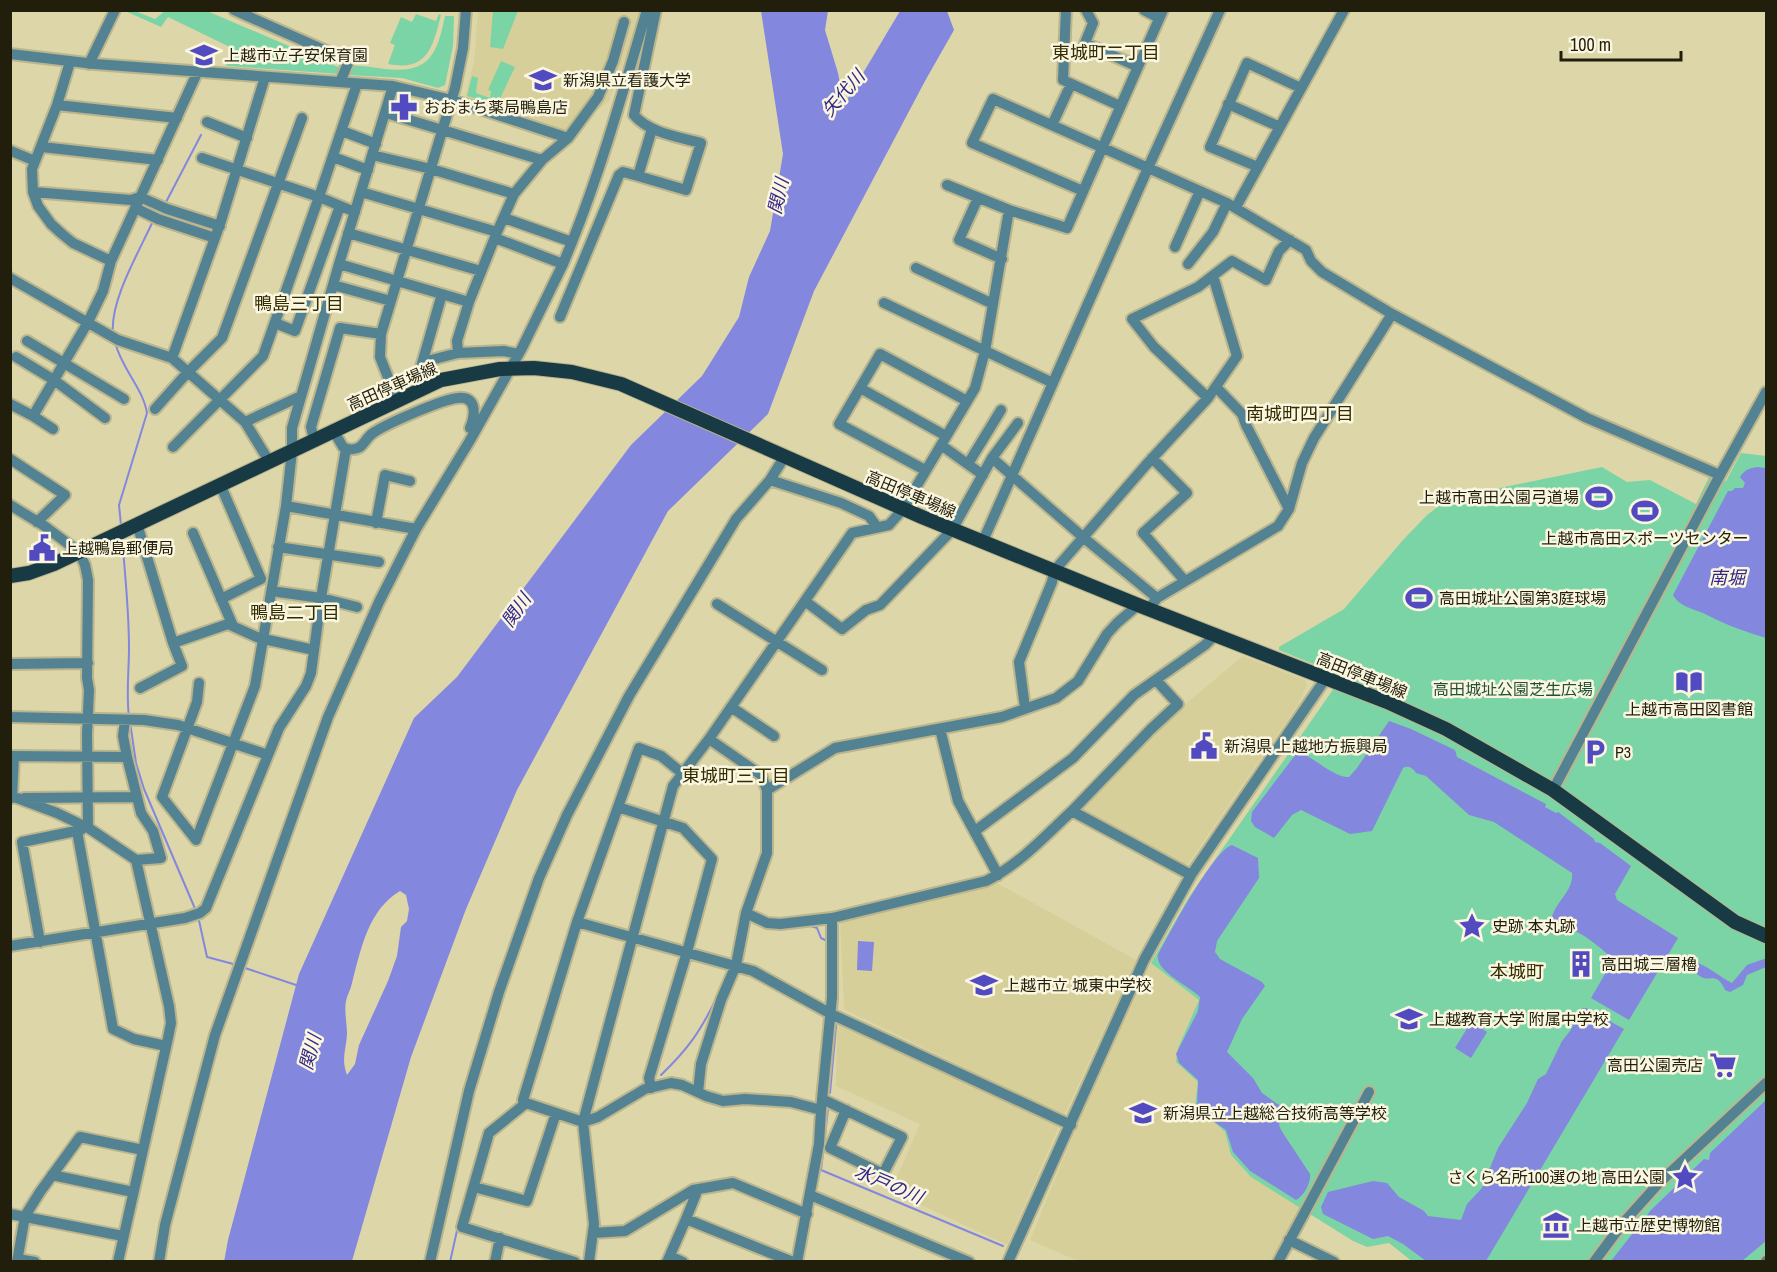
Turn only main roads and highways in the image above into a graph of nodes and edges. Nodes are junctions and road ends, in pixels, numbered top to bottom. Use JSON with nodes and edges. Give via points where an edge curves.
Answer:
{"nodes":[{"id":1,"x":10,"y":576,"type":"edge"},
{"id":2,"x":1767,"y":936,"type":"edge"}],
"edges":[{"from":1,"to":2,"type":"main road","name":"高田停車場線","via":[[79,552],[441,380],[515,363],[572,372],[621,384],[952,530],[1148,604],[1446,729],[1553,790],[1735,922]]}]}
